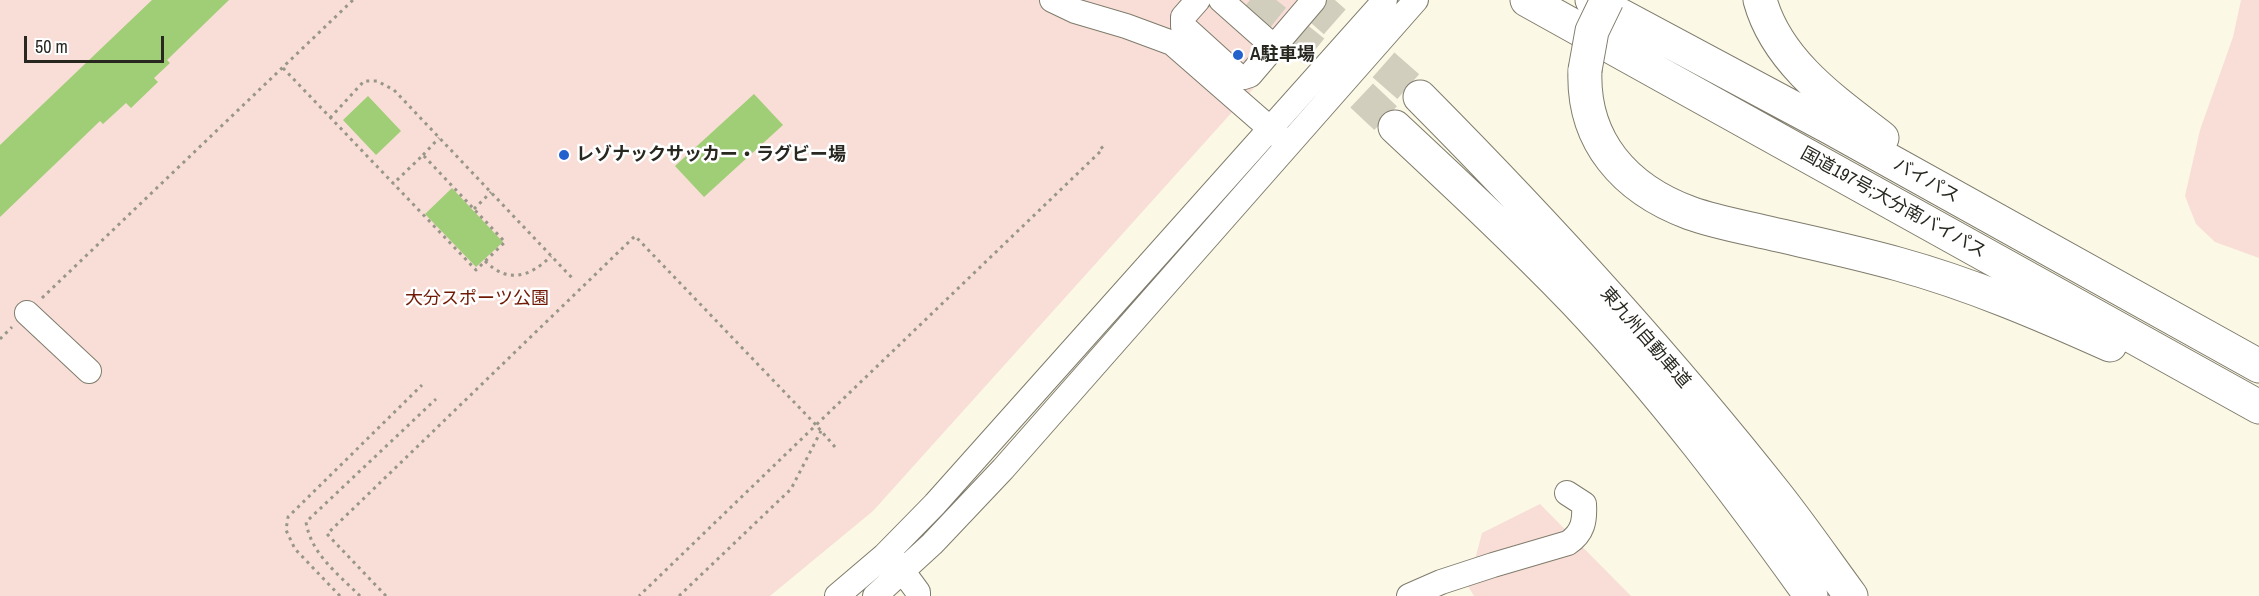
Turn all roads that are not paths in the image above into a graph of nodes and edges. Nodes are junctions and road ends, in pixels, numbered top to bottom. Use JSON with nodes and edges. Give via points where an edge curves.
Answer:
{"nodes":[{"id":1,"x":1052,"y":0,"type":"edge"},
{"id":2,"x":1198,"y":0,"type":"edge"},
{"id":3,"x":1221,"y":0,"type":"edge"},
{"id":4,"x":1386,"y":0,"type":"edge"},
{"id":5,"x":1416,"y":0,"type":"edge"},
{"id":6,"x":1527,"y":0,"type":"edge"},
{"id":7,"x":1592,"y":0,"type":"edge"},
{"id":8,"x":1607,"y":0,"type":"edge"},
{"id":9,"x":1761,"y":0,"type":"edge"},
{"id":10,"x":1302,"y":4,"type":"edge"},
{"id":11,"x":1178,"y":36,"type":"junction"},
{"id":12,"x":1274,"y":47,"type":"junction"},
{"id":13,"x":1419,"y":97,"type":"tunnel mouth"},
{"id":14,"x":1395,"y":127,"type":"tunnel mouth"},
{"id":15,"x":1280,"y":137,"type":"junction"},
{"id":16,"x":27,"y":313,"type":"road end"},
{"id":17,"x":2211,"y":339,"type":"junction"},
{"id":18,"x":2259,"y":366,"type":"edge"},
{"id":19,"x":89,"y":371,"type":"dead end"},
{"id":20,"x":2259,"y":407,"type":"edge"},
{"id":21,"x":2259,"y":421,"type":"edge"},
{"id":22,"x":1567,"y":493,"type":"dead end"},
{"id":23,"x":888,"y":552,"type":"junction"},
{"id":24,"x":903,"y":571,"type":"junction"},
{"id":25,"x":837,"y":596,"type":"edge"},
{"id":26,"x":875,"y":596,"type":"edge"},
{"id":27,"x":918,"y":596,"type":"edge"},
{"id":28,"x":1409,"y":596,"type":"edge"},
{"id":29,"x":1811,"y":596,"type":"edge"},
{"id":30,"x":1851,"y":596,"type":"edge"}],
"edges":[{"from":1,"to":11,"type":"street","via":[[1126,26]]},
{"from":2,"to":11,"type":"street","via":[[1183,17]]},
{"from":3,"to":12,"type":"street"},
{"from":4,"to":15,"type":"street"},
{"from":5,"to":15,"type":"street"},
{"from":6,"to":20,"type":"highway","name":"国道197号;大分南バイパス"},
{"from":7,"to":17,"type":"highway","name":"バイパス"},
{"from":8,"to":21,"type":"highway","bridge":true,"via":[[1592,32],[1585,69],[1588,107],[1598,138],[1618,166],[1632,181],[1662,201],[1714,220],[1864,255],[1968,286],[2116,347]]},
{"from":9,"to":17,"type":"highway","via":[[1773,33],[1795,63],[1830,98],[1893,147]]},
{"from":10,"to":12,"type":"street"},
{"from":11,"to":12,"type":"street","via":[[1240,77],[1250,75]]},
{"from":11,"to":15,"type":"street"},
{"from":13,"to":30,"type":"highway","name":"東九州自動車道","via":[[1508,186],[1649,340],[1776,494]]},
{"from":14,"to":29,"type":"highway","name":"東九州自動車道","via":[[1575,302],[1629,362],[1744,503]]},
{"from":15,"to":23,"type":"street"},
{"from":15,"to":24,"type":"street","via":[[1003,469]]},
{"from":16,"to":19,"type":"street"},
{"from":17,"to":18,"type":"highway","name":"バイパス"},
{"from":22,"to":28,"type":"street","via":[[1584,504],[1585,514],[1578,536],[1568,543]]},
{"from":23,"to":24,"type":"street"},
{"from":23,"to":25,"type":"street"},
{"from":24,"to":26,"type":"street"},
{"from":24,"to":27,"type":"street"}]}
